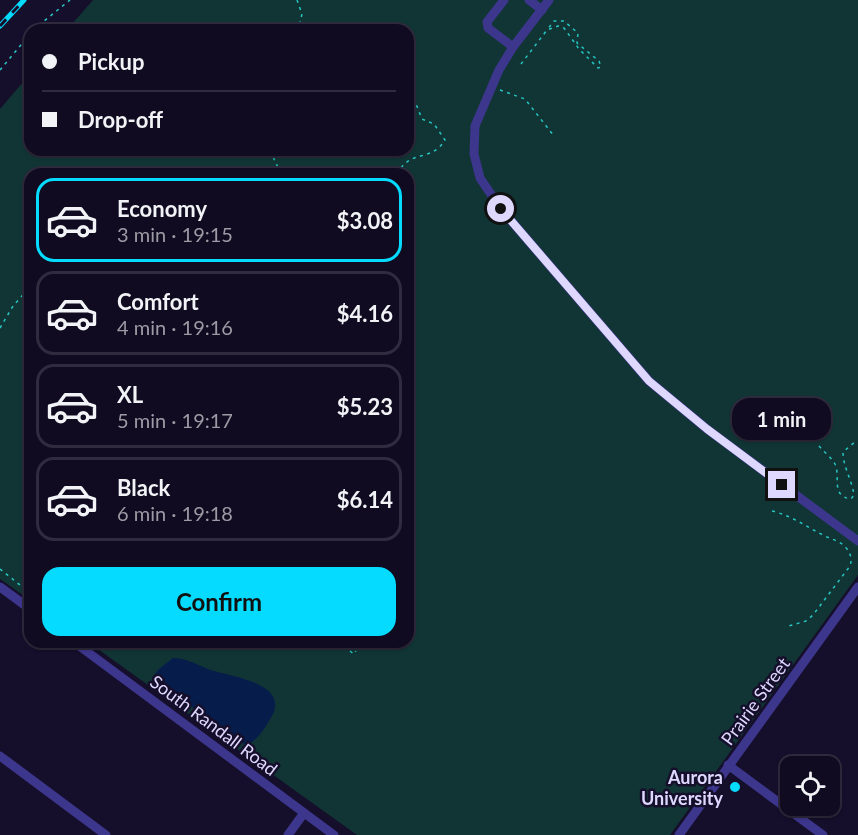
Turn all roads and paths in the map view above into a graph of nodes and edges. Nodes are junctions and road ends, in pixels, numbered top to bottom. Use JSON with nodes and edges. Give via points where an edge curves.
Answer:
{"nodes":[{"id":1,"x":70,"y":0,"type":"edge"},
{"id":2,"x":297,"y":0,"type":"edge"},
{"id":3,"x":504,"y":0,"type":"edge"},
{"id":4,"x":529,"y":0,"type":"edge"},
{"id":5,"x":549,"y":0,"type":"edge"},
{"id":6,"x":542,"y":9,"type":"junction"},
{"id":7,"x":40,"y":24,"type":"edge"},
{"id":8,"x":300,"y":24,"type":"edge"},
{"id":9,"x":547,"y":30,"type":"junction"},
{"id":10,"x":24,"y":41,"type":"edge"},
{"id":11,"x":513,"y":47,"type":"junction"},
{"id":12,"x":521,"y":64,"type":"dead end"},
{"id":13,"x":0,"y":70,"type":"edge"},
{"id":14,"x":497,"y":88,"type":"dead end"},
{"id":15,"x":414,"y":102,"type":"edge"},
{"id":16,"x":554,"y":135,"type":"dead end"},
{"id":17,"x":401,"y":168,"type":"edge"},
{"id":18,"x":24,"y":294,"type":"edge"},
{"id":19,"x":0,"y":328,"type":"edge"},
{"id":20,"x":856,"y":441,"type":"dead end"},
{"id":21,"x":819,"y":446,"type":"dead end"},
{"id":22,"x":772,"y":511,"type":"dead end"},
{"id":23,"x":858,"y":541,"type":"edge"},
{"id":24,"x":0,"y":568,"type":"edge"},
{"id":25,"x":0,"y":587,"type":"edge"},
{"id":26,"x":858,"y":587,"type":"edge"},
{"id":27,"x":24,"y":588,"type":"edge"},
{"id":28,"x":24,"y":605,"type":"edge"},
{"id":29,"x":785,"y":627,"type":"dead end"},
{"id":30,"x":82,"y":648,"type":"edge"},
{"id":31,"x":346,"y":648,"type":"edge"},
{"id":32,"x":353,"y":648,"type":"edge"},
{"id":33,"x":0,"y":756,"type":"edge"},
{"id":34,"x":728,"y":765,"type":"junction"},
{"id":35,"x":304,"y":813,"type":"junction"},
{"id":36,"x":106,"y":835,"type":"edge"},
{"id":37,"x":288,"y":835,"type":"edge"},
{"id":38,"x":334,"y":835,"type":"edge"},
{"id":39,"x":678,"y":835,"type":"edge"},
{"id":40,"x":823,"y":835,"type":"edge"}],
"edges":[{"from":1,"to":7,"type":"path"},
{"from":2,"to":8,"type":"path","via":[[302,14]]},
{"from":3,"to":11,"type":"street","via":[[488,22],[489,28]]},
{"from":4,"to":6,"type":"street"},
{"from":5,"to":6,"type":"street"},
{"from":6,"to":11,"type":"street"},
{"from":9,"to":9,"type":"path","via":[[564,28],[590,60],[601,68],[599,61],[577,43],[578,33],[564,21],[554,21]]},
{"from":9,"to":12,"type":"path"},
{"from":10,"to":13,"type":"path"},
{"from":11,"to":23,"type":"street","via":[[475,126],[474,154],[480,178],[501,209],[649,381]]},
{"from":14,"to":16,"type":"path","via":[[525,99]]},
{"from":15,"to":17,"type":"path","via":[[422,119],[434,124],[445,140],[435,152],[407,160]]},
{"from":18,"to":19,"type":"path"},
{"from":20,"to":21,"type":"path","via":[[843,452],[854,490],[851,498],[839,491],[834,463]]},
{"from":22,"to":29,"type":"path","via":[[796,518],[839,542],[852,560],[813,615]]},
{"from":24,"to":27,"type":"path"},
{"from":25,"to":28,"type":"street"},
{"from":26,"to":34,"type":"street","name":"Prairie Street"},
{"from":30,"to":35,"type":"street","name":"South Randall Road"},
{"from":31,"to":32,"type":"path","via":[[354,654]]},
{"from":33,"to":36,"type":"street"},
{"from":34,"to":39,"type":"street","name":"Prairie Street"},
{"from":34,"to":40,"type":"street"},
{"from":35,"to":37,"type":"street"},
{"from":35,"to":38,"type":"street","name":"South Randall Road"}]}
